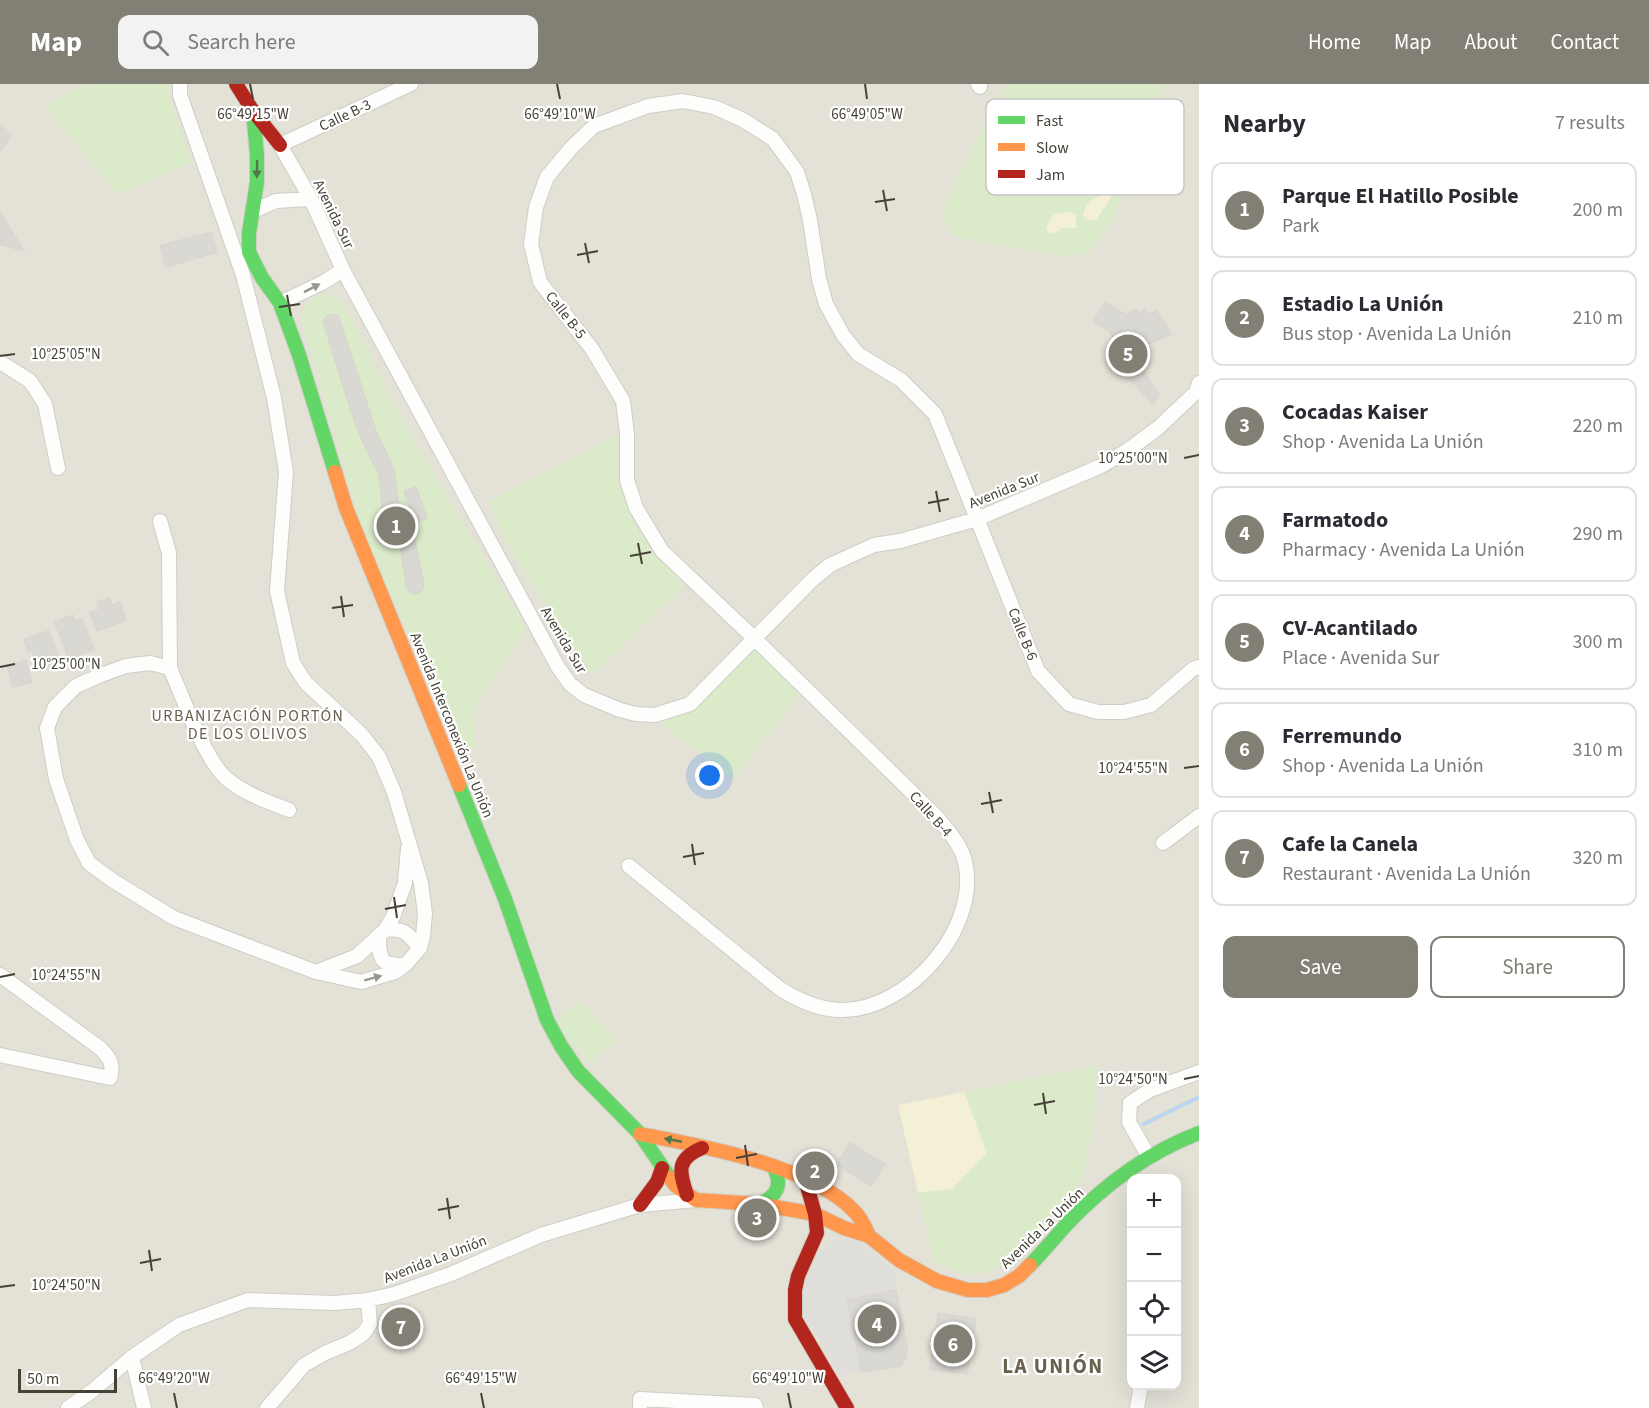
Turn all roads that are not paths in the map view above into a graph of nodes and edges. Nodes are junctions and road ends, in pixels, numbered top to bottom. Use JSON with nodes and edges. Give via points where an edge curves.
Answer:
{"nodes":[{"id":1,"x":180,"y":84,"type":"edge"},
{"id":2,"x":236,"y":84,"type":"edge"},
{"id":3,"x":249,"y":84,"type":"edge"},
{"id":4,"x":411,"y":84,"type":"edge"},
{"id":5,"x":253,"y":111,"type":"junction"},
{"id":6,"x":280,"y":146,"type":"junction"},
{"id":7,"x":310,"y":200,"type":"junction"},
{"id":8,"x":253,"y":211,"type":"junction"},
{"id":9,"x":343,"y":270,"type":"junction"},
{"id":10,"x":280,"y":303,"type":"junction"},
{"id":11,"x":0,"y":362,"type":"edge"},
{"id":12,"x":1198,"y":390,"type":"edge"},
{"id":13,"x":58,"y":468,"type":"dead end"},
{"id":14,"x":977,"y":519,"type":"junction"},
{"id":15,"x":160,"y":521,"type":"dead end"},
{"id":16,"x":755,"y":639,"type":"junction"},
{"id":17,"x":1199,"y":667,"type":"edge"},
{"id":18,"x":170,"y":668,"type":"junction"},
{"id":19,"x":289,"y":810,"type":"dead end"},
{"id":20,"x":1199,"y":816,"type":"edge"},
{"id":21,"x":409,"y":837,"type":"junction"},
{"id":22,"x":1162,"y":843,"type":"dead end"},
{"id":23,"x":629,"y":866,"type":"dead end"},
{"id":24,"x":382,"y":933,"type":"junction"},
{"id":25,"x":420,"y":948,"type":"junction"},
{"id":26,"x":406,"y":964,"type":"junction"},
{"id":27,"x":316,"y":972,"type":"junction"},
{"id":28,"x":0,"y":975,"type":"edge"},
{"id":29,"x":0,"y":1055,"type":"edge"},
{"id":30,"x":1199,"y":1072,"type":"edge"},
{"id":31,"x":1199,"y":1133,"type":"edge"},
{"id":32,"x":640,"y":1134,"type":"junction"},
{"id":33,"x":702,"y":1148,"type":"junction"},
{"id":34,"x":1149,"y":1157,"type":"junction"},
{"id":35,"x":773,"y":1166,"type":"junction"},
{"id":36,"x":662,"y":1168,"type":"junction"},
{"id":37,"x":805,"y":1179,"type":"junction"},
{"id":38,"x":691,"y":1197,"type":"junction"},
{"id":39,"x":759,"y":1204,"type":"junction"},
{"id":40,"x":640,"y":1205,"type":"junction"},
{"id":41,"x":815,"y":1214,"type":"junction"},
{"id":42,"x":869,"y":1236,"type":"junction"},
{"id":43,"x":368,"y":1300,"type":"junction"},
{"id":44,"x":132,"y":1357,"type":"junction"},
{"id":45,"x":1140,"y":1390,"type":"edge"},
{"id":46,"x":68,"y":1408,"type":"edge"},
{"id":47,"x":144,"y":1408,"type":"edge"},
{"id":48,"x":267,"y":1408,"type":"edge"},
{"id":49,"x":640,"y":1408,"type":"edge"},
{"id":50,"x":756,"y":1408,"type":"edge"},
{"id":51,"x":847,"y":1408,"type":"edge"},
{"id":52,"x":1137,"y":1408,"type":"edge"}],
"edges":[{"from":1,"to":21,"type":"street","via":[[180,95],[243,275],[274,398],[286,472],[277,591],[293,663],[306,683],[362,735],[379,758]]},
{"from":2,"to":5,"type":"street","name":"Avenida Sur"},
{"from":3,"to":6,"type":"street","name":"Avenida Sur"},
{"from":4,"to":6,"type":"street","name":"Calle B-3"},
{"from":5,"to":6,"type":"street","name":"Avenida Sur"},
{"from":5,"to":8,"type":"street","name":"Avenida Sur","one_way":true,"via":[[257,155]]},
{"from":6,"to":7,"type":"street","name":"Avenida Sur"},
{"from":7,"to":8,"type":"street","via":[[276,201]]},
{"from":7,"to":9,"type":"street","name":"Avenida Sur"},
{"from":8,"to":10,"type":"street","name":"Avenida Sur","via":[[249,252]]},
{"from":10,"to":9,"type":"street","one_way":true},
{"from":9,"to":16,"type":"street","name":"Avenida Sur","via":[[570,684],[584,695],[620,710],[655,715],[690,704]]},
{"from":10,"to":32,"type":"street","name":"Avenida Interconexión La Unión","via":[[346,508],[505,899],[547,1020],[578,1071]]},
{"from":11,"to":13,"type":"street","via":[[30,381],[45,404]]},
{"from":12,"to":14,"type":"street","name":"Avenida Sur","via":[[1158,428],[1101,466]]},
{"from":14,"to":16,"type":"street","name":"Avenida Sur","via":[[848,555],[813,580]]},
{"from":14,"to":16,"type":"street","name":"Calle B-5","via":[[934,414],[901,380],[858,354],[826,304],[797,172],[773,139],[714,107],[684,101],[648,106],[594,126],[547,177],[536,207],[531,244],[540,282],[592,349],[623,401],[627,480],[647,529],[662,551]]},
{"from":14,"to":17,"type":"street","name":"Calle B-6","via":[[1038,671],[1069,704],[1098,712],[1124,712],[1151,705]]},
{"from":15,"to":18,"type":"street","via":[[169,553]]},
{"from":16,"to":23,"type":"street","name":"Calle B-4","via":[[952,836],[963,855],[967,881],[964,904],[945,947],[918,979],[881,1001],[838,1010],[819,1006],[779,988]]},
{"from":18,"to":19,"type":"street","via":[[212,762],[226,779],[252,796]]},
{"from":18,"to":27,"type":"street","via":[[150,663],[126,666],[76,686],[55,707],[48,728],[56,779],[77,840],[89,862],[174,918]]},
{"from":20,"to":22,"type":"street"},
{"from":21,"to":24,"type":"street","via":[[405,883],[393,917]]},
{"from":21,"to":25,"type":"street","via":[[421,883],[424,914]]},
{"from":24,"to":25,"type":"street","via":[[399,929]]},
{"from":24,"to":26,"type":"street","via":[[382,960],[390,965]]},
{"from":24,"to":27,"type":"street","via":[[357,956]]},
{"from":25,"to":26,"type":"street"},
{"from":27,"to":26,"type":"street","one_way":true,"via":[[361,982],[395,972]]},
{"from":28,"to":29,"type":"street","via":[[100,1048],[113,1068],[110,1078]]},
{"from":30,"to":34,"type":"street","via":[[1150,1090],[1130,1103],[1129,1122]]},
{"from":31,"to":34,"type":"street","name":"Avenida La Unión"},
{"from":33,"to":32,"type":"street","name":"Avenida La Unión","one_way":true},
{"from":32,"to":36,"type":"street"},
{"from":33,"to":35,"type":"street","name":"Avenida La Unión"},
{"from":33,"to":38,"type":"street","via":[[691,1152],[682,1162],[680,1171]]},
{"from":34,"to":42,"type":"street","name":"Avenida La Unión","via":[[1114,1181],[1068,1223],[1019,1276],[987,1290],[968,1290],[937,1281],[899,1260]]},
{"from":35,"to":37,"type":"street","name":"Avenida La Unión"},
{"from":35,"to":39,"type":"street","via":[[778,1174],[778,1189],[774,1197]]},
{"from":36,"to":38,"type":"street","via":[[675,1186]]},
{"from":36,"to":40,"type":"street"},
{"from":37,"to":41,"type":"street"},
{"from":37,"to":42,"type":"street","name":"Avenida La Unión","via":[[852,1209]]},
{"from":38,"to":39,"type":"street","name":"Avenida La Unión"},
{"from":38,"to":40,"type":"street","name":"Avenida La Unión"},
{"from":39,"to":41,"type":"street","name":"Avenida La Unión"},
{"from":40,"to":43,"type":"street","name":"Avenida La Unión","via":[[541,1235],[442,1277]]},
{"from":41,"to":42,"type":"street","name":"Avenida La Unión"},
{"from":41,"to":51,"type":"street","via":[[817,1233],[798,1276],[795,1319]]},
{"from":43,"to":44,"type":"street","name":"Avenida La Unión","via":[[248,1300],[178,1325]]},
{"from":43,"to":48,"type":"street","via":[[370,1324],[363,1334],[304,1365]]},
{"from":44,"to":46,"type":"street","name":"Avenida La Unión"},
{"from":44,"to":47,"type":"street"},
{"from":45,"to":52,"type":"street"},
{"from":49,"to":50,"type":"street","via":[[640,1398]]}]}
